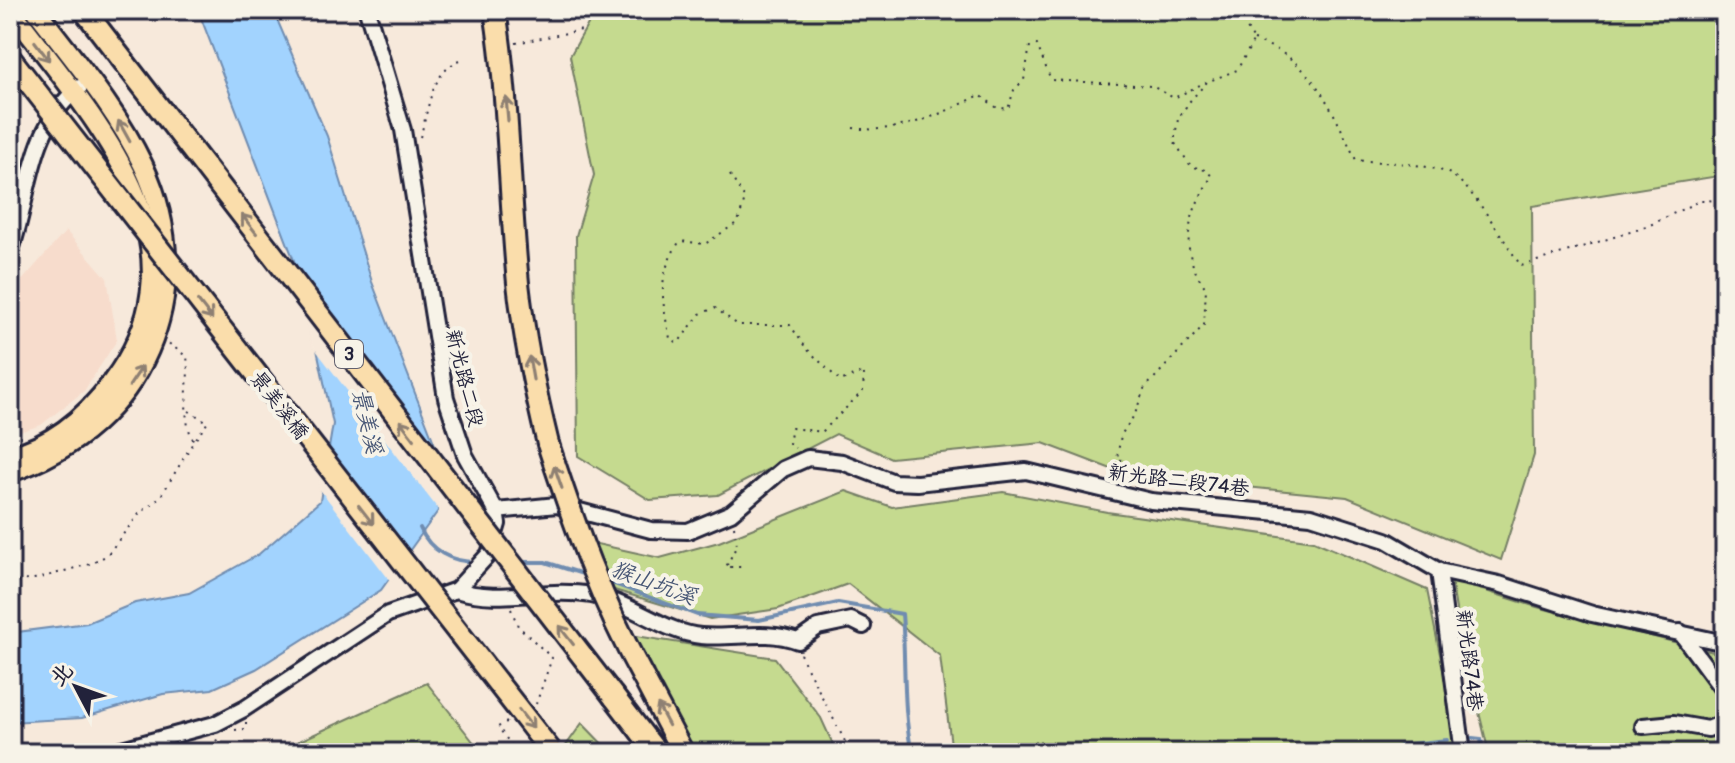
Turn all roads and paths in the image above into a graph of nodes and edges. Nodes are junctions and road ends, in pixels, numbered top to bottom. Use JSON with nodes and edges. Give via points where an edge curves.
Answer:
{"nodes":[{"id":1,"x":11,"y":10,"type":"edge"},
{"id":2,"x":36,"y":10,"type":"edge"},
{"id":3,"x":84,"y":10,"type":"edge"},
{"id":4,"x":367,"y":10,"type":"edge"},
{"id":5,"x":495,"y":10,"type":"edge"},
{"id":6,"x":1236,"y":10,"type":"edge"},
{"id":7,"x":582,"y":30,"type":"dead end"},
{"id":8,"x":1254,"y":40,"type":"junction"},
{"id":9,"x":507,"y":45,"type":"dead end"},
{"id":10,"x":460,"y":60,"type":"dead end"},
{"id":11,"x":10,"y":61,"type":"edge"},
{"id":12,"x":89,"y":80,"type":"junction"},
{"id":13,"x":1207,"y":82,"type":"junction"},
{"id":14,"x":73,"y":92,"type":"junction"},
{"id":15,"x":853,"y":128,"type":"dead end"},
{"id":16,"x":418,"y":142,"type":"dead end"},
{"id":17,"x":730,"y":175,"type":"dead end"},
{"id":18,"x":1725,"y":201,"type":"edge"},
{"id":19,"x":10,"y":253,"type":"edge"},
{"id":20,"x":156,"y":336,"type":"junction"},
{"id":21,"x":187,"y":411,"type":"junction"},
{"id":22,"x":194,"y":441,"type":"junction"},
{"id":23,"x":10,"y":456,"type":"edge"},
{"id":24,"x":808,"y":458,"type":"junction"},
{"id":25,"x":10,"y":472,"type":"edge"},
{"id":26,"x":1120,"y":492,"type":"junction"},
{"id":27,"x":731,"y":513,"type":"junction"},
{"id":28,"x":497,"y":518,"type":"junction"},
{"id":29,"x":744,"y":567,"type":"dead end"},
{"id":30,"x":1439,"y":571,"type":"junction"},
{"id":31,"x":10,"y":583,"type":"edge"},
{"id":32,"x":456,"y":590,"type":"junction"},
{"id":33,"x":506,"y":597,"type":"junction"},
{"id":34,"x":863,"y":626,"type":"dead end"},
{"id":35,"x":1680,"y":632,"type":"junction"},
{"id":36,"x":798,"y":641,"type":"junction"},
{"id":37,"x":1725,"y":643,"type":"edge"},
{"id":38,"x":1725,"y":693,"type":"edge"},
{"id":39,"x":525,"y":711,"type":"dead end"},
{"id":40,"x":512,"y":719,"type":"dead end"},
{"id":41,"x":1725,"y":722,"type":"edge"},
{"id":42,"x":1643,"y":726,"type":"dead end"},
{"id":43,"x":551,"y":752,"type":"edge"},
{"id":44,"x":107,"y":753,"type":"edge"},
{"id":45,"x":517,"y":753,"type":"edge"},
{"id":46,"x":657,"y":753,"type":"edge"},
{"id":47,"x":683,"y":753,"type":"edge"},
{"id":48,"x":851,"y":753,"type":"edge"},
{"id":49,"x":1463,"y":753,"type":"edge"}],
"edges":[{"from":1,"to":14,"type":"main road","one_way":true},
{"from":2,"to":12,"type":"main road"},
{"from":46,"to":3,"type":"highway","number":"3","one_way":true,"bridge":true},
{"from":4,"to":28,"type":"street","name":"新光路二段","via":[[403,130],[446,398],[465,455]]},
{"from":47,"to":5,"type":"highway","one_way":true,"bridge":true,"via":[[589,564],[535,393],[518,285]]},
{"from":6,"to":8,"type":"path"},
{"from":7,"to":9,"type":"path"},
{"from":8,"to":13,"type":"path","via":[[1237,70]]},
{"from":8,"to":18,"type":"path","via":[[1282,49],[1301,67],[1330,105],[1356,160],[1452,174],[1521,266],[1646,227],[1701,200]]},
{"from":10,"to":16,"type":"path","via":[[434,82]]},
{"from":11,"to":43,"type":"highway","name":"景美溪橋","one_way":true,"bridge":true},
{"from":12,"to":14,"type":"street"},
{"from":20,"to":12,"type":"main road","one_way":true,"via":[[166,263],[161,216],[144,166]]},
{"from":13,"to":15,"type":"path","via":[[1174,98],[1152,86],[1051,80],[1037,45],[1030,46],[1024,80],[1008,109],[980,95],[938,115],[874,132]]},
{"from":13,"to":26,"type":"path","via":[[1178,119],[1174,142],[1191,166],[1212,176],[1198,198],[1187,246],[1193,271],[1206,288],[1204,325],[1144,389],[1121,435],[1117,458],[1128,463]]},
{"from":14,"to":19,"type":"street","via":[[47,123],[36,147]]},
{"from":14,"to":23,"type":"main road","via":[[126,170],[142,205],[153,251],[148,302],[133,350],[101,397],[79,421]]},
{"from":17,"to":24,"type":"path","via":[[745,199],[738,222],[705,244],[680,241],[664,264],[663,307],[670,338],[678,343],[700,314],[715,308],[738,325],[790,325],[840,381],[864,372],[863,391],[822,432],[792,428],[789,443]]},
{"from":20,"to":21,"type":"path","via":[[187,357]]},
{"from":25,"to":20,"type":"main road","one_way":true,"via":[[56,454],[103,418],[144,364]]},
{"from":21,"to":22,"type":"path"},
{"from":21,"to":22,"type":"path","via":[[208,422]]},
{"from":22,"to":31,"type":"path","via":[[161,496],[139,514],[107,555]]},
{"from":24,"to":26,"type":"street","name":"新光路二段74巷","via":[[842,462],[894,482],[1026,471]]},
{"from":24,"to":27,"type":"street","via":[[783,469]]},
{"from":26,"to":30,"type":"street","name":"新光路二段74巷","via":[[1151,501],[1311,516],[1386,540]]},
{"from":27,"to":28,"type":"street","via":[[711,524],[672,532],[557,505]]},
{"from":27,"to":29,"type":"path","via":[[737,545],[726,567]]},
{"from":28,"to":32,"type":"street","via":[[489,554]]},
{"from":30,"to":35,"type":"street","name":"新光路二段74巷","via":[[1592,614]]},
{"from":30,"to":49,"type":"street","name":"新光路74巷"},
{"from":32,"to":33,"type":"street"},
{"from":32,"to":44,"type":"street","via":[[388,614],[275,692],[215,724]]},
{"from":33,"to":36,"type":"street","via":[[592,595],[700,636],[777,633]]},
{"from":33,"to":39,"type":"path","via":[[518,626],[552,658],[538,703]]},
{"from":34,"to":36,"type":"street","via":[[851,620],[818,627]]},
{"from":35,"to":37,"type":"street","name":"新光路二段74巷"},
{"from":35,"to":38,"type":"street"},
{"from":36,"to":48,"type":"path","via":[[800,656]]},
{"from":40,"to":45,"type":"path","via":[[498,727]]},
{"from":41,"to":42,"type":"street","via":[[1708,729],[1674,723]]}]}
